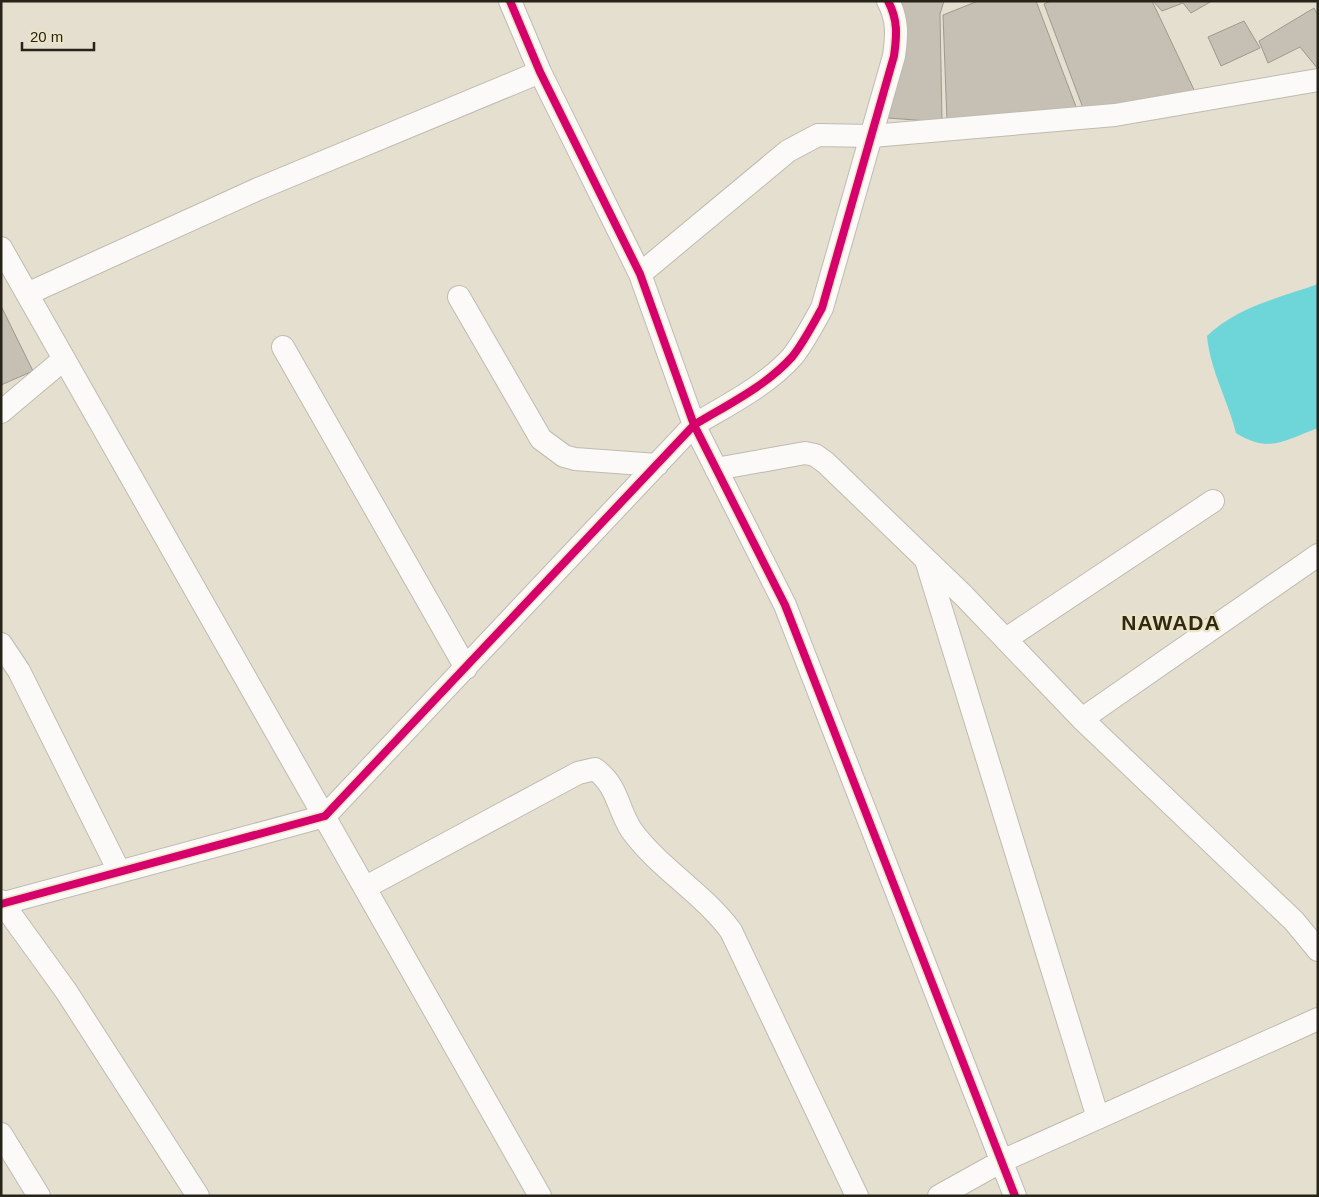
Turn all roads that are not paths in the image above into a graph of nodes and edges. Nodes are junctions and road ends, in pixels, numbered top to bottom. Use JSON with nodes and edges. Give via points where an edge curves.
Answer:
{"nodes":[{"id":1,"x":510,"y":1,"type":"edge"},
{"id":2,"x":888,"y":1,"type":"edge"},
{"id":3,"x":540,"y":72,"type":"junction"},
{"id":4,"x":1318,"y":80,"type":"edge"},
{"id":5,"x":872,"y":136,"type":"junction"},
{"id":6,"x":1,"y":248,"type":"edge"},
{"id":7,"x":640,"y":274,"type":"junction"},
{"id":8,"x":27,"y":294,"type":"junction"},
{"id":9,"x":459,"y":297,"type":"dead end"},
{"id":10,"x":283,"y":347,"type":"dead end"},
{"id":11,"x":64,"y":359,"type":"junction"},
{"id":12,"x":1,"y":412,"type":"edge"},
{"id":13,"x":694,"y":425,"type":"junction"},
{"id":14,"x":657,"y":465,"type":"junction"},
{"id":15,"x":716,"y":469,"type":"junction"},
{"id":16,"x":1213,"y":501,"type":"dead end"},
{"id":17,"x":1318,"y":555,"type":"edge"},
{"id":18,"x":925,"y":558,"type":"junction"},
{"id":19,"x":1006,"y":639,"type":"junction"},
{"id":20,"x":1,"y":644,"type":"edge"},
{"id":21,"x":466,"y":668,"type":"junction"},
{"id":22,"x":1082,"y":719,"type":"junction"},
{"id":23,"x":326,"y":816,"type":"junction"},
{"id":24,"x":119,"y":871,"type":"junction"},
{"id":25,"x":366,"y":887,"type":"junction"},
{"id":26,"x":2,"y":903,"type":"edge"},
{"id":27,"x":1318,"y":950,"type":"edge"},
{"id":28,"x":1318,"y":1019,"type":"edge"},
{"id":29,"x":1098,"y":1118,"type":"junction"},
{"id":30,"x":1,"y":1134,"type":"edge"},
{"id":31,"x":1002,"y":1161,"type":"junction"},
{"id":32,"x":39,"y":1196,"type":"edge"},
{"id":33,"x":198,"y":1196,"type":"edge"},
{"id":34,"x":540,"y":1196,"type":"edge"},
{"id":35,"x":858,"y":1196,"type":"edge"},
{"id":36,"x":939,"y":1196,"type":"edge"},
{"id":37,"x":1015,"y":1196,"type":"edge"}],
"edges":[{"from":1,"to":3,"type":"street"},
{"from":2,"to":5,"type":"street","via":[[898,30]]},
{"from":3,"to":7,"type":"street"},
{"from":3,"to":8,"type":"street","via":[[258,189]]},
{"from":4,"to":5,"type":"street","via":[[1115,115]]},
{"from":5,"to":7,"type":"street","via":[[818,135],[800,143]]},
{"from":5,"to":13,"type":"street","via":[[822,308],[805,338],[768,379]]},
{"from":6,"to":8,"type":"street"},
{"from":7,"to":13,"type":"street"},
{"from":8,"to":11,"type":"street"},
{"from":9,"to":14,"type":"street","via":[[541,439],[552,449],[575,459]]},
{"from":10,"to":21,"type":"street"},
{"from":11,"to":12,"type":"street"},
{"from":11,"to":23,"type":"street"},
{"from":13,"to":14,"type":"street"},
{"from":13,"to":15,"type":"street"},
{"from":14,"to":21,"type":"street"},
{"from":15,"to":18,"type":"street","via":[[805,453],[815,455]]},
{"from":15,"to":31,"type":"street","via":[[785,605]]},
{"from":16,"to":19,"type":"street"},
{"from":17,"to":22,"type":"street"},
{"from":18,"to":19,"type":"street"},
{"from":18,"to":29,"type":"street"},
{"from":19,"to":22,"type":"street"},
{"from":20,"to":24,"type":"street","via":[[19,671]]},
{"from":21,"to":23,"type":"street"},
{"from":22,"to":27,"type":"street","via":[[1294,921]]},
{"from":23,"to":24,"type":"street"},
{"from":23,"to":25,"type":"street"},
{"from":24,"to":26,"type":"street"},
{"from":25,"to":34,"type":"street"},
{"from":25,"to":35,"type":"street","via":[[578,773],[595,769],[606,777],[615,791],[635,834],[718,913],[731,931]]},
{"from":26,"to":33,"type":"street","via":[[66,991]]},
{"from":28,"to":29,"type":"street"},
{"from":29,"to":31,"type":"street"},
{"from":30,"to":32,"type":"street"},
{"from":31,"to":36,"type":"street"},
{"from":31,"to":37,"type":"street"}]}
